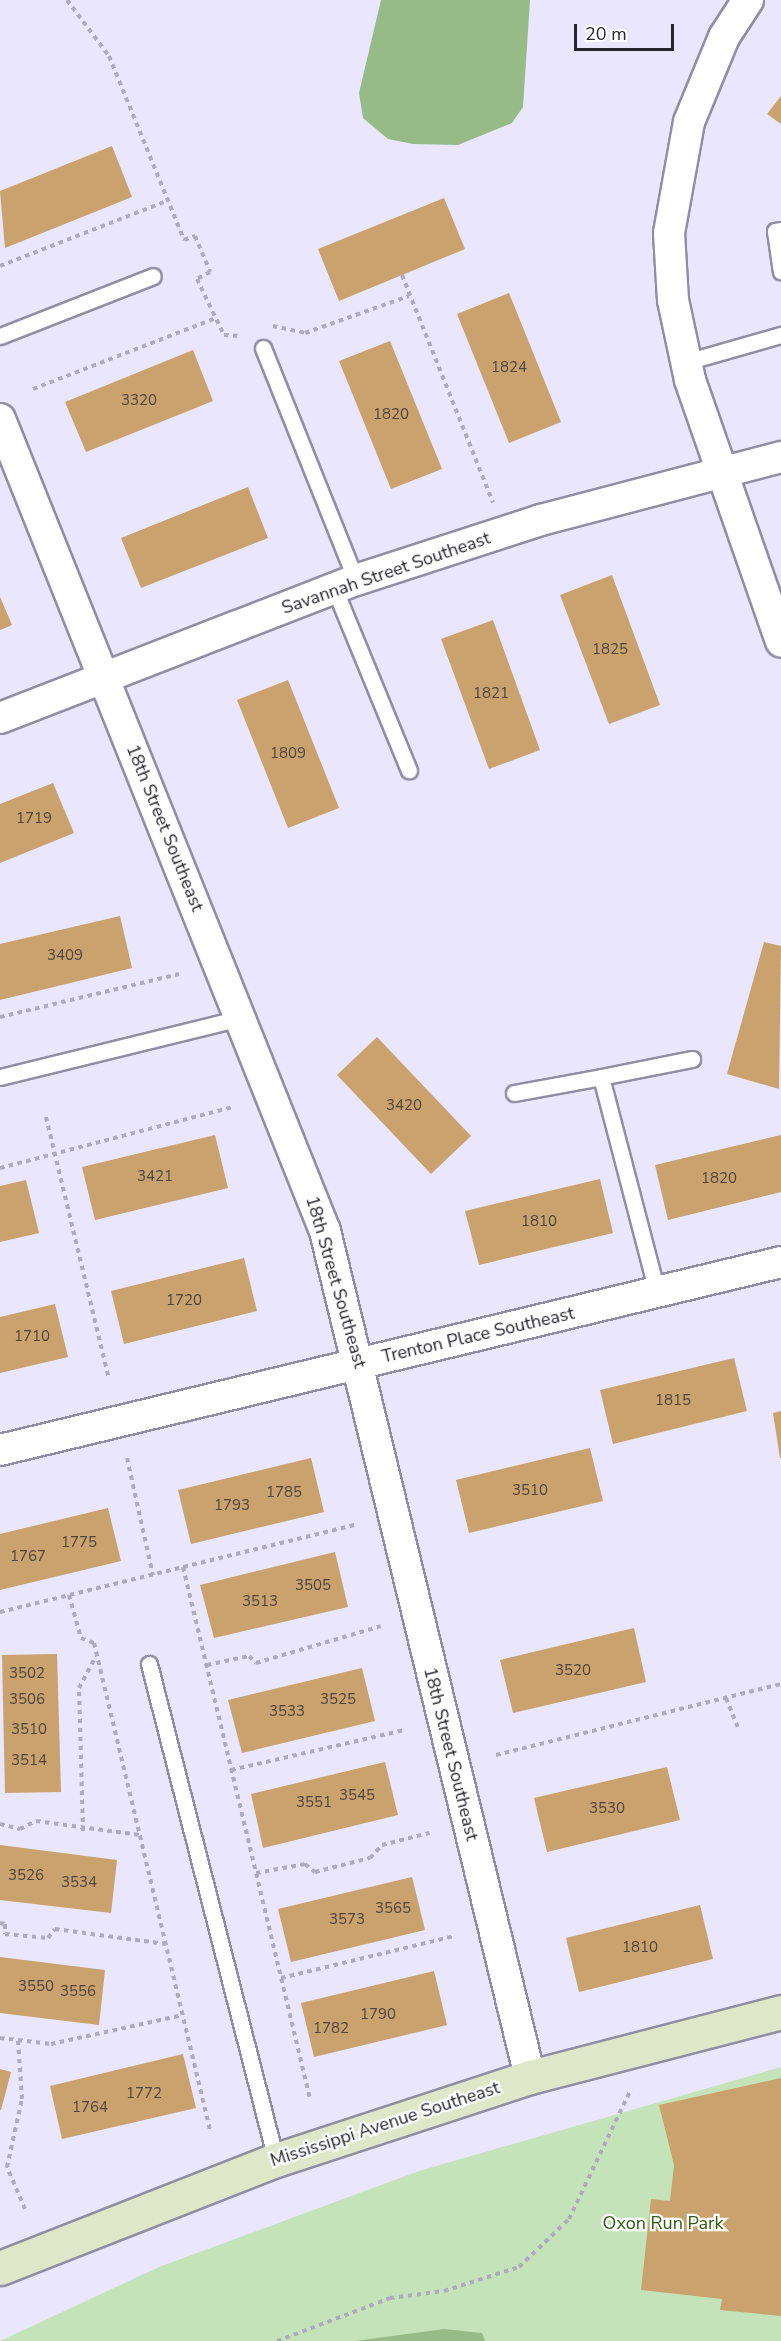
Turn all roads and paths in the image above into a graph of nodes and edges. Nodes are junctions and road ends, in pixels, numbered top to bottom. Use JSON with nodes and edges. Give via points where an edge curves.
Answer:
{"nodes":[{"id":1,"x":67,"y":0,"type":"edge"},
{"id":2,"x":748,"y":0,"type":"edge"},
{"id":3,"x":169,"y":200,"type":"junction"},
{"id":4,"x":781,"y":230,"type":"edge"},
{"id":5,"x":0,"y":266,"type":"edge"},
{"id":6,"x":781,"y":272,"type":"edge"},
{"id":7,"x":402,"y":275,"type":"dead end"},
{"id":8,"x":153,"y":276,"type":"dead end"},
{"id":9,"x":410,"y":296,"type":"junction"},
{"id":10,"x":216,"y":318,"type":"junction"},
{"id":11,"x":263,"y":329,"type":"dead end"},
{"id":12,"x":245,"y":335,"type":"dead end"},
{"id":13,"x":781,"y":335,"type":"edge"},
{"id":14,"x":0,"y":336,"type":"edge"},
{"id":15,"x":263,"y":348,"type":"dead end"},
{"id":16,"x":686,"y":362,"type":"junction"},
{"id":17,"x":33,"y":389,"type":"dead end"},
{"id":18,"x":0,"y":419,"type":"edge"},
{"id":19,"x":781,"y":457,"type":"edge"},
{"id":20,"x":721,"y":471,"type":"junction"},
{"id":21,"x":503,"y":532,"type":"junction"},
{"id":22,"x":345,"y":585,"type":"junction"},
{"id":23,"x":781,"y":642,"type":"edge"},
{"id":24,"x":104,"y":676,"type":"junction"},
{"id":25,"x":0,"y":718,"type":"edge"},
{"id":26,"x":409,"y":770,"type":"dead end"},
{"id":27,"x":179,"y":974,"type":"dead end"},
{"id":28,"x":0,"y":1017,"type":"edge"},
{"id":29,"x":241,"y":1018,"type":"junction"},
{"id":30,"x":692,"y":1059,"type":"dead end"},
{"id":31,"x":0,"y":1077,"type":"edge"},
{"id":32,"x":601,"y":1077,"type":"junction"},
{"id":33,"x":514,"y":1093,"type":"dead end"},
{"id":34,"x":232,"y":1107,"type":"dead end"},
{"id":35,"x":46,"y":1117,"type":"dead end"},
{"id":36,"x":54,"y":1155,"type":"junction"},
{"id":37,"x":0,"y":1168,"type":"edge"},
{"id":38,"x":781,"y":1262,"type":"edge"},
{"id":39,"x":657,"y":1292,"type":"junction"},
{"id":40,"x":360,"y":1363,"type":"junction"},
{"id":41,"x":109,"y":1379,"type":"dead end"},
{"id":42,"x":0,"y":1450,"type":"edge"},
{"id":43,"x":127,"y":1458,"type":"dead end"},
{"id":44,"x":357,"y":1524,"type":"dead end"},
{"id":45,"x":183,"y":1568,"type":"junction"},
{"id":46,"x":153,"y":1575,"type":"junction"},
{"id":47,"x":69,"y":1595,"type":"junction"},
{"id":48,"x":0,"y":1611,"type":"edge"},
{"id":49,"x":381,"y":1626,"type":"dead end"},
{"id":50,"x":97,"y":1655,"type":"junction"},
{"id":51,"x":149,"y":1664,"type":"dead end"},
{"id":52,"x":207,"y":1665,"type":"junction"},
{"id":53,"x":781,"y":1684,"type":"edge"},
{"id":54,"x":726,"y":1698,"type":"junction"},
{"id":55,"x":738,"y":1727,"type":"dead end"},
{"id":56,"x":404,"y":1730,"type":"dead end"},
{"id":57,"x":496,"y":1755,"type":"dead end"},
{"id":58,"x":231,"y":1770,"type":"junction"},
{"id":59,"x":0,"y":1824,"type":"edge"},
{"id":60,"x":83,"y":1831,"type":"junction"},
{"id":61,"x":429,"y":1833,"type":"dead end"},
{"id":62,"x":140,"y":1835,"type":"junction"},
{"id":63,"x":256,"y":1873,"type":"junction"},
{"id":64,"x":0,"y":1923,"type":"edge"},
{"id":65,"x":454,"y":1936,"type":"dead end"},
{"id":66,"x":166,"y":1944,"type":"junction"},
{"id":67,"x":281,"y":1978,"type":"junction"},
{"id":68,"x":781,"y":2012,"type":"edge"},
{"id":69,"x":183,"y":2015,"type":"junction"},
{"id":70,"x":0,"y":2038,"type":"edge"},
{"id":71,"x":18,"y":2040,"type":"junction"},
{"id":72,"x":530,"y":2077,"type":"junction"},
{"id":73,"x":631,"y":2089,"type":"dead end"},
{"id":74,"x":310,"y":2099,"type":"dead end"},
{"id":75,"x":210,"y":2129,"type":"dead end"},
{"id":76,"x":276,"y":2160,"type":"junction"},
{"id":77,"x":25,"y":2209,"type":"dead end"},
{"id":78,"x":0,"y":2268,"type":"edge"},
{"id":79,"x":278,"y":2341,"type":"edge"}],
"edges":[{"from":1,"to":3,"type":"path","via":[[109,56]]},
{"from":2,"to":16,"type":"street","via":[[705,79],[674,188],[669,233],[673,300]]},
{"from":3,"to":5,"type":"path"},
{"from":3,"to":10,"type":"path","via":[[184,240],[195,236],[210,272],[197,279]]},
{"from":4,"to":6,"type":"lane","via":[[775,231]]},
{"from":7,"to":9,"type":"path"},
{"from":8,"to":14,"type":"lane"},
{"from":9,"to":11,"type":"path","via":[[305,333],[279,323]]},
{"from":9,"to":21,"type":"path"},
{"from":10,"to":12,"type":"path","via":[[224,335]]},
{"from":10,"to":17,"type":"path"},
{"from":13,"to":16,"type":"lane"},
{"from":15,"to":22,"type":"lane"},
{"from":16,"to":20,"type":"street"},
{"from":18,"to":24,"type":"street","name":"18th Street Southeast"},
{"from":19,"to":20,"type":"street","name":"Savannah Street Southeast"},
{"from":20,"to":21,"type":"street","name":"Savannah Street Southeast"},
{"from":20,"to":23,"type":"street"},
{"from":21,"to":22,"type":"street","name":"Savannah Street Southeast"},
{"from":22,"to":24,"type":"street","name":"Savannah Street Southeast"},
{"from":22,"to":26,"type":"lane"},
{"from":24,"to":25,"type":"street","name":"Savannah Street Southeast"},
{"from":24,"to":29,"type":"street","name":"18th Street Southeast"},
{"from":27,"to":28,"type":"path"},
{"from":29,"to":31,"type":"lane"},
{"from":29,"to":40,"type":"street","name":"18th Street Southeast","via":[[325,1231]]},
{"from":30,"to":32,"type":"lane"},
{"from":32,"to":33,"type":"lane"},
{"from":32,"to":39,"type":"lane"},
{"from":34,"to":36,"type":"path"},
{"from":35,"to":36,"type":"path"},
{"from":36,"to":37,"type":"path"},
{"from":36,"to":41,"type":"path"},
{"from":38,"to":39,"type":"street","name":"Trenton Place Southeast"},
{"from":39,"to":40,"type":"street","name":"Trenton Place Southeast"},
{"from":40,"to":42,"type":"street","name":"Trenton Place Southeast"},
{"from":40,"to":72,"type":"street","name":"18th Street Southeast"},
{"from":43,"to":46,"type":"path"},
{"from":44,"to":45,"type":"path"},
{"from":45,"to":46,"type":"path"},
{"from":45,"to":52,"type":"path"},
{"from":46,"to":47,"type":"path"},
{"from":47,"to":48,"type":"path"},
{"from":47,"to":50,"type":"path","via":[[81,1638],[94,1644]]},
{"from":49,"to":52,"type":"path","via":[[256,1662],[249,1656]]},
{"from":50,"to":60,"type":"path","via":[[79,1688]]},
{"from":50,"to":62,"type":"path"},
{"from":51,"to":76,"type":"lane"},
{"from":52,"to":58,"type":"path"},
{"from":53,"to":54,"type":"path"},
{"from":54,"to":55,"type":"path"},
{"from":54,"to":57,"type":"path"},
{"from":56,"to":58,"type":"path"},
{"from":58,"to":63,"type":"path"},
{"from":59,"to":60,"type":"path","via":[[20,1828],[36,1821]]},
{"from":60,"to":62,"type":"path"},
{"from":61,"to":63,"type":"path","via":[[382,1845],[370,1858],[315,1872],[305,1864]]},
{"from":62,"to":66,"type":"path"},
{"from":63,"to":67,"type":"path"},
{"from":64,"to":66,"type":"path","via":[[5,1924],[5,1934],[48,1938],[55,1929]]},
{"from":65,"to":67,"type":"path"},
{"from":66,"to":69,"type":"path"},
{"from":67,"to":74,"type":"path"},
{"from":68,"to":72,"type":"main road","name":"Mississippi Avenue Southeast"},
{"from":69,"to":71,"type":"path","via":[[51,2044]]},
{"from":69,"to":75,"type":"path"},
{"from":70,"to":71,"type":"path"},
{"from":71,"to":77,"type":"path","via":[[22,2099],[7,2167]]},
{"from":72,"to":76,"type":"main road","name":"Mississippi Avenue Southeast"},
{"from":73,"to":79,"type":"path","via":[[569,2219],[519,2267],[444,2291],[390,2298]]},
{"from":76,"to":78,"type":"main road","name":"Mississippi Avenue Southeast"}]}
